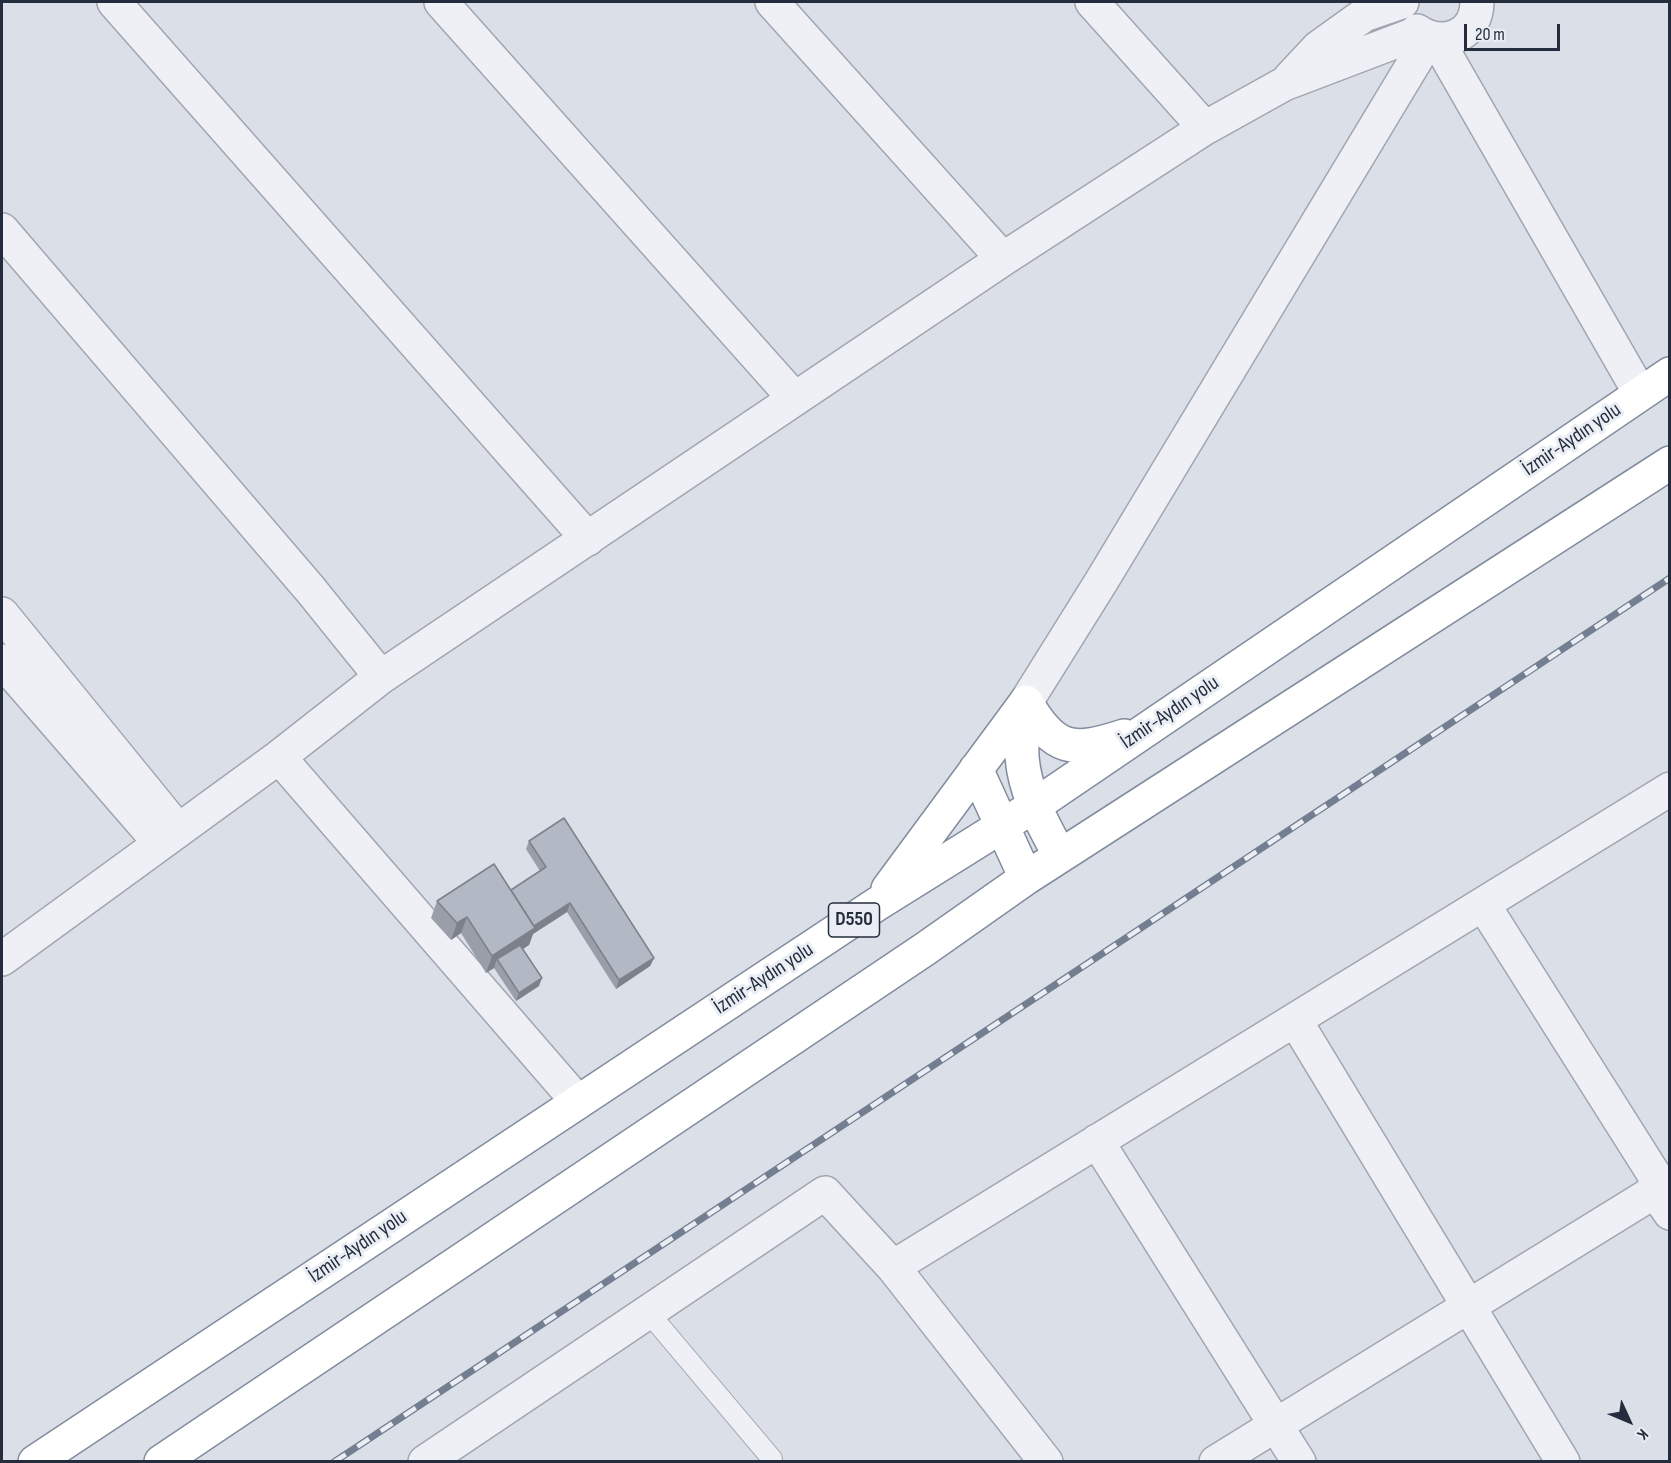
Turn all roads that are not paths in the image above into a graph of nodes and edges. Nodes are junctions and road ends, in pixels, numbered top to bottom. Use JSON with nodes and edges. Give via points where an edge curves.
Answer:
{"nodes":[{"id":1,"x":114,"y":2,"type":"edge"},
{"id":2,"x":441,"y":2,"type":"edge"},
{"id":3,"x":772,"y":2,"type":"edge"},
{"id":4,"x":1092,"y":2,"type":"edge"},
{"id":5,"x":1402,"y":2,"type":"edge"},
{"id":6,"x":1477,"y":2,"type":"edge"},
{"id":7,"x":1428,"y":37,"type":"junction"},
{"id":8,"x":1284,"y":84,"type":"junction"},
{"id":9,"x":1204,"y":128,"type":"junction"},
{"id":10,"x":2,"y":230,"type":"edge"},
{"id":11,"x":1003,"y":259,"type":"junction"},
{"id":12,"x":1670,"y":374,"type":"edge"},
{"id":13,"x":1640,"y":393,"type":"junction"},
{"id":14,"x":795,"y":399,"type":"junction"},
{"id":15,"x":1670,"y":463,"type":"edge"},
{"id":16,"x":588,"y":538,"type":"junction"},
{"id":17,"x":2,"y":614,"type":"edge"},
{"id":18,"x":2,"y":661,"type":"edge"},
{"id":19,"x":381,"y":678,"type":"junction"},
{"id":20,"x":1026,"y":702,"type":"junction"},
{"id":21,"x":1151,"y":726,"type":"junction"},
{"id":22,"x":279,"y":757,"type":"junction"},
{"id":23,"x":976,"y":769,"type":"junction"},
{"id":24,"x":1670,"y":789,"type":"edge"},
{"id":25,"x":1034,"y":806,"type":"junction"},
{"id":26,"x":1001,"y":826,"type":"junction"},
{"id":27,"x":169,"y":837,"type":"junction"},
{"id":28,"x":1060,"y":856,"type":"junction"},
{"id":29,"x":1026,"y":878,"type":"junction"},
{"id":30,"x":1483,"y":903,"type":"junction"},
{"id":31,"x":877,"y":904,"type":"junction"},
{"id":32,"x":2,"y":959,"type":"edge"},
{"id":33,"x":1295,"y":1020,"type":"junction"},
{"id":34,"x":578,"y":1102,"type":"junction"},
{"id":35,"x":1096,"y":1142,"type":"junction"},
{"id":36,"x":1665,"y":1195,"type":"edge"},
{"id":37,"x":893,"y":1267,"type":"junction"},
{"id":38,"x":1468,"y":1305,"type":"junction"},
{"id":39,"x":648,"y":1312,"type":"junction"},
{"id":40,"x":1276,"y":1424,"type":"junction"},
{"id":41,"x":35,"y":1461,"type":"edge"},
{"id":42,"x":161,"y":1461,"type":"edge"},
{"id":43,"x":425,"y":1461,"type":"edge"},
{"id":44,"x":770,"y":1461,"type":"edge"},
{"id":45,"x":1046,"y":1461,"type":"edge"},
{"id":46,"x":1216,"y":1461,"type":"edge"},
{"id":47,"x":1299,"y":1461,"type":"edge"},
{"id":48,"x":1563,"y":1461,"type":"edge"}],
"edges":[{"from":1,"to":16,"type":"street"},
{"from":2,"to":14,"type":"street"},
{"from":3,"to":11,"type":"street"},
{"from":4,"to":9,"type":"street"},
{"from":5,"to":7,"type":"street","via":[[1410,24]]},
{"from":5,"to":8,"type":"street","via":[[1364,15],[1318,48]]},
{"from":6,"to":7,"type":"street","via":[[1472,23],[1462,33],[1450,39]]},
{"from":7,"to":8,"type":"street"},
{"from":7,"to":13,"type":"street"},
{"from":7,"to":20,"type":"street"},
{"from":8,"to":9,"type":"street"},
{"from":9,"to":11,"type":"street"},
{"from":10,"to":19,"type":"street","via":[[310,589]]},
{"from":11,"to":14,"type":"street"},
{"from":12,"to":13,"type":"highway","name":"İzmir-Aydın yolu","number":"D550"},
{"from":13,"to":21,"type":"highway","name":"İzmir-Aydın yolu","number":"D550"},
{"from":14,"to":16,"type":"street"},
{"from":15,"to":28,"type":"highway"},
{"from":16,"to":19,"type":"street"},
{"from":17,"to":27,"type":"street"},
{"from":18,"to":27,"type":"street"},
{"from":19,"to":22,"type":"street"},
{"from":20,"to":21,"type":"highway","via":[[1038,723],[1063,744],[1094,746]]},
{"from":20,"to":23,"type":"highway"},
{"from":20,"to":25,"type":"highway","via":[[1022,755]]},
{"from":21,"to":25,"type":"highway","name":"İzmir-Aydın yolu","number":"D550"},
{"from":22,"to":27,"type":"street"},
{"from":22,"to":34,"type":"street"},
{"from":23,"to":26,"type":"highway"},
{"from":23,"to":31,"type":"highway"},
{"from":24,"to":30,"type":"street"},
{"from":25,"to":26,"type":"highway","name":"İzmir-Aydın yolu","number":"D550"},
{"from":25,"to":28,"type":"highway"},
{"from":26,"to":29,"type":"highway"},
{"from":26,"to":31,"type":"highway","name":"İzmir-Aydın yolu","number":"D550"},
{"from":27,"to":32,"type":"street"},
{"from":28,"to":29,"type":"highway"},
{"from":29,"to":42,"type":"highway"},
{"from":30,"to":33,"type":"street"},
{"from":30,"to":36,"type":"street"},
{"from":31,"to":34,"type":"highway","name":"İzmir-Aydın yolu","number":"D550"},
{"from":33,"to":35,"type":"street"},
{"from":33,"to":38,"type":"street"},
{"from":34,"to":41,"type":"highway","name":"İzmir-Aydın yolu","number":"D550"},
{"from":35,"to":37,"type":"street"},
{"from":35,"to":40,"type":"street"},
{"from":36,"to":38,"type":"street"},
{"from":37,"to":39,"type":"street","via":[[825,1193]]},
{"from":37,"to":45,"type":"street"},
{"from":38,"to":40,"type":"street"},
{"from":38,"to":48,"type":"street"},
{"from":39,"to":43,"type":"street"},
{"from":39,"to":44,"type":"lane"},
{"from":40,"to":46,"type":"street"},
{"from":40,"to":47,"type":"street"}]}
